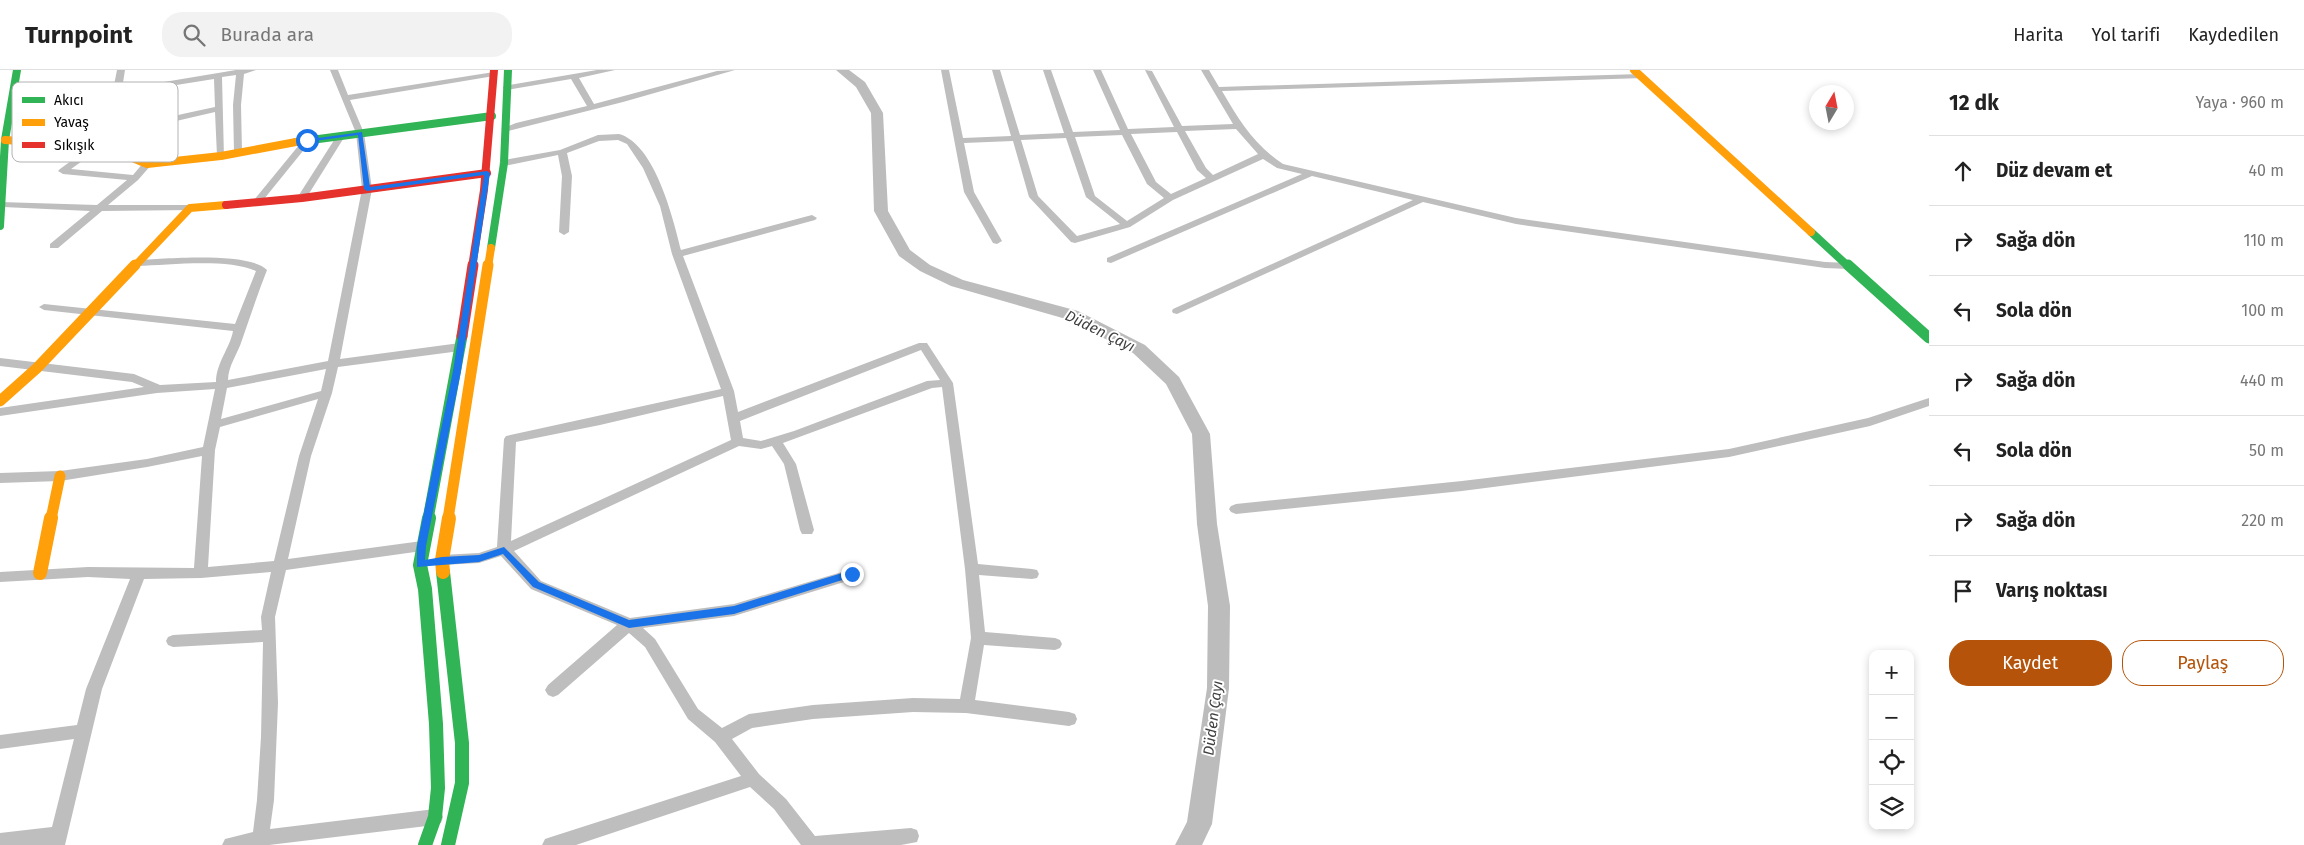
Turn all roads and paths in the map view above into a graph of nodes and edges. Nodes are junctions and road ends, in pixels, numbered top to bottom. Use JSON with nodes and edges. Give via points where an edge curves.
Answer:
{"nodes":[{"id":1,"x":252,"y":70,"type":"edge"},
{"id":2,"x":334,"y":70,"type":"edge"},
{"id":3,"x":508,"y":70,"type":"edge"},
{"id":4,"x":611,"y":70,"type":"edge"},
{"id":5,"x":685,"y":70,"type":"edge"},
{"id":6,"x":731,"y":70,"type":"edge"},
{"id":7,"x":945,"y":70,"type":"edge"},
{"id":8,"x":996,"y":70,"type":"edge"},
{"id":9,"x":1047,"y":70,"type":"edge"},
{"id":10,"x":1096,"y":70,"type":"edge"},
{"id":11,"x":1205,"y":70,"type":"edge"},
{"id":12,"x":240,"y":71,"type":"edge"},
{"id":13,"x":494,"y":72,"type":"edge"},
{"id":14,"x":1148,"y":72,"type":"dead end"},
{"id":15,"x":1637,"y":73,"type":"edge"},
{"id":16,"x":218,"y":76,"type":"junction"},
{"id":17,"x":574,"y":77,"type":"junction"},
{"id":18,"x":693,"y":78,"type":"junction"},
{"id":19,"x":178,"y":82,"type":"edge"},
{"id":20,"x":507,"y":88,"type":"junction"},
{"id":21,"x":1218,"y":89,"type":"junction"},
{"id":22,"x":493,"y":90,"type":"junction"},
{"id":23,"x":346,"y":98,"type":"junction"},
{"id":24,"x":12,"y":102,"type":"edge"},
{"id":25,"x":591,"y":106,"type":"junction"},
{"id":26,"x":11,"y":109,"type":"joint"},
{"id":27,"x":219,"y":109,"type":"junction"},
{"id":28,"x":492,"y":116,"type":"junction"},
{"id":29,"x":178,"y":118,"type":"edge"},
{"id":30,"x":1237,"y":126,"type":"junction"},
{"id":31,"x":505,"y":129,"type":"junction"},
{"id":32,"x":1180,"y":129,"type":"junction"},
{"id":33,"x":1125,"y":132,"type":"junction"},
{"id":34,"x":360,"y":133,"type":"junction"},
{"id":35,"x":1071,"y":135,"type":"junction"},
{"id":36,"x":341,"y":136,"type":"junction"},
{"id":37,"x":1016,"y":138,"type":"junction"},
{"id":38,"x":5,"y":140,"type":"junction"},
{"id":39,"x":12,"y":140,"type":"edge"},
{"id":40,"x":307,"y":140,"type":"junction"},
{"id":41,"x":960,"y":141,"type":"junction"},
{"id":42,"x":238,"y":152,"type":"junction"},
{"id":43,"x":562,"y":152,"type":"junction"},
{"id":44,"x":221,"y":156,"type":"junction"},
{"id":45,"x":1262,"y":156,"type":"junction"},
{"id":46,"x":178,"y":161,"type":"edge"},
{"id":47,"x":75,"y":162,"type":"edge"},
{"id":48,"x":142,"y":162,"type":"edge"},
{"id":49,"x":166,"y":162,"type":"edge"},
{"id":50,"x":504,"y":163,"type":"junction"},
{"id":51,"x":147,"y":164,"type":"junction"},
{"id":52,"x":487,"y":173,"type":"junction"},
{"id":53,"x":1309,"y":174,"type":"junction"},
{"id":54,"x":135,"y":178,"type":"junction"},
{"id":55,"x":1213,"y":179,"type":"junction"},
{"id":56,"x":367,"y":189,"type":"junction"},
{"id":57,"x":302,"y":198,"type":"junction"},
{"id":58,"x":1170,"y":198,"type":"junction"},
{"id":59,"x":1422,"y":199,"type":"junction"},
{"id":60,"x":258,"y":202,"type":"junction"},
{"id":61,"x":3,"y":204,"type":"junction"},
{"id":62,"x":97,"y":208,"type":"junction"},
{"id":63,"x":190,"y":208,"type":"junction"},
{"id":64,"x":812,"y":218,"type":"dead end"},
{"id":65,"x":1127,"y":225,"type":"junction"},
{"id":66,"x":0,"y":226,"type":"edge"},
{"id":67,"x":564,"y":232,"type":"dead end"},
{"id":68,"x":998,"y":241,"type":"dead end"},
{"id":69,"x":54,"y":246,"type":"dead end"},
{"id":70,"x":677,"y":254,"type":"junction"},
{"id":71,"x":1110,"y":260,"type":"dead end"},
{"id":72,"x":137,"y":263,"type":"junction"},
{"id":73,"x":1849,"y":266,"type":"junction"},
{"id":74,"x":44,"y":306,"type":"dead end"},
{"id":75,"x":1177,"y":311,"type":"dead end"},
{"id":76,"x":90,"y":312,"type":"junction"},
{"id":77,"x":239,"y":328,"type":"junction"},
{"id":78,"x":1927,"y":332,"type":"edge"},
{"id":79,"x":460,"y":348,"type":"junction"},
{"id":80,"x":0,"y":362,"type":"edge"},
{"id":81,"x":333,"y":364,"type":"junction"},
{"id":82,"x":37,"y":368,"type":"junction"},
{"id":83,"x":947,"y":383,"type":"junction"},
{"id":84,"x":222,"y":385,"type":"junction"},
{"id":85,"x":157,"y":388,"type":"junction"},
{"id":86,"x":728,"y":391,"type":"junction"},
{"id":87,"x":326,"y":393,"type":"junction"},
{"id":88,"x":0,"y":401,"type":"edge"},
{"id":89,"x":1929,"y":402,"type":"edge"},
{"id":90,"x":0,"y":412,"type":"edge"},
{"id":91,"x":733,"y":419,"type":"junction"},
{"id":92,"x":213,"y":425,"type":"junction"},
{"id":93,"x":775,"y":441,"type":"junction"},
{"id":94,"x":738,"y":442,"type":"junction"},
{"id":95,"x":209,"y":450,"type":"junction"},
{"id":96,"x":60,"y":476,"type":"junction"},
{"id":97,"x":0,"y":478,"type":"edge"},
{"id":98,"x":1236,"y":509,"type":"dead end"},
{"id":99,"x":807,"y":530,"type":"dead end"},
{"id":100,"x":422,"y":546,"type":"junction"},
{"id":101,"x":504,"y":550,"type":"junction"},
{"id":102,"x":442,"y":560,"type":"junction"},
{"id":103,"x":420,"y":565,"type":"junction"},
{"id":104,"x":278,"y":566,"type":"junction"},
{"id":105,"x":972,"y":569,"type":"junction"},
{"id":106,"x":40,"y":573,"type":"junction"},
{"id":107,"x":201,"y":573,"type":"junction"},
{"id":108,"x":139,"y":574,"type":"junction"},
{"id":109,"x":852,"y":574,"type":"dead end"},
{"id":110,"x":1032,"y":574,"type":"dead end"},
{"id":111,"x":0,"y":577,"type":"edge"},
{"id":112,"x":629,"y":624,"type":"junction"},
{"id":113,"x":270,"y":636,"type":"junction"},
{"id":114,"x":978,"y":638,"type":"junction"},
{"id":115,"x":173,"y":642,"type":"dead end"},
{"id":116,"x":1055,"y":644,"type":"dead end"},
{"id":117,"x":554,"y":690,"type":"dead end"},
{"id":118,"x":966,"y":706,"type":"junction"},
{"id":119,"x":1069,"y":719,"type":"dead end"},
{"id":120,"x":84,"y":731,"type":"junction"},
{"id":121,"x":720,"y":737,"type":"junction"},
{"id":122,"x":0,"y":742,"type":"edge"},
{"id":123,"x":752,"y":778,"type":"junction"},
{"id":124,"x":435,"y":817,"type":"junction"},
{"id":125,"x":911,"y":836,"type":"dead end"},
{"id":126,"x":58,"y":840,"type":"edge"},
{"id":127,"x":0,"y":841,"type":"edge"},
{"id":128,"x":259,"y":842,"type":"edge"},
{"id":129,"x":231,"y":845,"type":"edge"},
{"id":130,"x":425,"y":845,"type":"edge"},
{"id":131,"x":448,"y":845,"type":"edge"},
{"id":132,"x":551,"y":845,"type":"edge"},
{"id":133,"x":811,"y":845,"type":"edge"}],
"edges":[{"from":1,"to":12,"type":"street"},
{"from":2,"to":23,"type":"street"},
{"from":3,"to":20,"type":"street"},
{"from":4,"to":17,"type":"street"},
{"from":5,"to":18,"type":"street"},
{"from":6,"to":18,"type":"street"},
{"from":7,"to":41,"type":"street"},
{"from":8,"to":37,"type":"street"},
{"from":9,"to":35,"type":"street"},
{"from":10,"to":33,"type":"street"},
{"from":11,"to":21,"type":"street"},
{"from":12,"to":16,"type":"street"},
{"from":12,"to":42,"type":"street"},
{"from":13,"to":22,"type":"street"},
{"from":13,"to":23,"type":"street"},
{"from":14,"to":32,"type":"street"},
{"from":15,"to":21,"type":"street"},
{"from":15,"to":73,"type":"street"},
{"from":16,"to":19,"type":"street"},
{"from":16,"to":27,"type":"street"},
{"from":17,"to":20,"type":"street"},
{"from":17,"to":25,"type":"street"},
{"from":18,"to":25,"type":"street"},
{"from":20,"to":22,"type":"street"},
{"from":20,"to":31,"type":"street"},
{"from":21,"to":30,"type":"street"},
{"from":22,"to":28,"type":"street"},
{"from":23,"to":34,"type":"street"},
{"from":24,"to":26,"type":"street"},
{"from":25,"to":31,"type":"street"},
{"from":26,"to":38,"type":"street"},
{"from":27,"to":29,"type":"street"},
{"from":27,"to":44,"type":"street"},
{"from":28,"to":34,"type":"street"},
{"from":28,"to":52,"type":"street"},
{"from":30,"to":32,"type":"street"},
{"from":30,"to":45,"type":"street"},
{"from":31,"to":50,"type":"street"},
{"from":32,"to":33,"type":"street"},
{"from":32,"to":55,"type":"street","via":[[1202,170]]},
{"from":33,"to":35,"type":"street"},
{"from":33,"to":58,"type":"street","via":[[1152,184]]},
{"from":34,"to":36,"type":"street"},
{"from":34,"to":56,"type":"street"},
{"from":35,"to":37,"type":"street"},
{"from":35,"to":65,"type":"street","via":[[1091,197]]},
{"from":36,"to":40,"type":"street"},
{"from":36,"to":57,"type":"street"},
{"from":37,"to":41,"type":"street"},
{"from":37,"to":65,"type":"street","via":[[1034,197],[1075,240]]},
{"from":38,"to":39,"type":"street"},
{"from":38,"to":61,"type":"street"},
{"from":40,"to":42,"type":"street"},
{"from":40,"to":60,"type":"street"},
{"from":41,"to":68,"type":"street","via":[[969,192]]},
{"from":42,"to":44,"type":"street"},
{"from":43,"to":50,"type":"street"},
{"from":43,"to":67,"type":"street","via":[[567,176]]},
{"from":43,"to":70,"type":"street","via":[[603,138],[619,137],[630,142],[648,168],[665,206]]},
{"from":44,"to":46,"type":"street"},
{"from":45,"to":53,"type":"street","via":[[1280,166]]},
{"from":45,"to":55,"type":"street"},
{"from":47,"to":54,"type":"street","via":[[63,171]]},
{"from":48,"to":51,"type":"street"},
{"from":49,"to":51,"type":"street"},
{"from":50,"to":102,"type":"street"},
{"from":51,"to":54,"type":"street"},
{"from":52,"to":56,"type":"street"},
{"from":52,"to":79,"type":"street"},
{"from":53,"to":59,"type":"street"},
{"from":53,"to":71,"type":"street"},
{"from":54,"to":62,"type":"street"},
{"from":55,"to":58,"type":"street"},
{"from":56,"to":57,"type":"street"},
{"from":56,"to":81,"type":"street"},
{"from":57,"to":60,"type":"street"},
{"from":58,"to":65,"type":"street"},
{"from":59,"to":73,"type":"street","via":[[1516,221]]},
{"from":59,"to":75,"type":"street"},
{"from":60,"to":63,"type":"street"},
{"from":61,"to":62,"type":"street"},
{"from":61,"to":66,"type":"street"},
{"from":62,"to":63,"type":"street"},
{"from":62,"to":69,"type":"street"},
{"from":63,"to":72,"type":"street"},
{"from":64,"to":70,"type":"street"},
{"from":70,"to":86,"type":"street"},
{"from":72,"to":76,"type":"street"},
{"from":72,"to":77,"type":"street","via":[[256,265],[262,270]]},
{"from":73,"to":78,"type":"street"},
{"from":74,"to":76,"type":"street"},
{"from":76,"to":77,"type":"street"},
{"from":76,"to":82,"type":"street"},
{"from":77,"to":84,"type":"street","via":[[222,373]]},
{"from":79,"to":81,"type":"street"},
{"from":79,"to":100,"type":"street"},
{"from":80,"to":82,"type":"street"},
{"from":81,"to":84,"type":"street"},
{"from":81,"to":87,"type":"street"},
{"from":82,"to":85,"type":"street","via":[[134,378]]},
{"from":82,"to":88,"type":"street"},
{"from":83,"to":91,"type":"street","via":[[923,345]]},
{"from":83,"to":93,"type":"street","via":[[931,384]]},
{"from":83,"to":105,"type":"street"},
{"from":84,"to":85,"type":"street"},
{"from":84,"to":92,"type":"street"},
{"from":85,"to":90,"type":"street"},
{"from":86,"to":91,"type":"street"},
{"from":86,"to":101,"type":"street","via":[[510,438]]},
{"from":87,"to":92,"type":"street"},
{"from":87,"to":104,"type":"street","via":[[305,456]]},
{"from":89,"to":98,"type":"street","via":[[1870,422],[1729,453],[1462,486]]},
{"from":91,"to":94,"type":"street"},
{"from":92,"to":95,"type":"street"},
{"from":93,"to":94,"type":"street","via":[[761,445]]},
{"from":93,"to":99,"type":"street","via":[[790,464]]},
{"from":94,"to":101,"type":"street"},
{"from":95,"to":96,"type":"street"},
{"from":95,"to":107,"type":"street"},
{"from":96,"to":97,"type":"street"},
{"from":96,"to":106,"type":"street"},
{"from":100,"to":103,"type":"street"},
{"from":100,"to":104,"type":"street"},
{"from":101,"to":102,"type":"street","via":[[479,558]]},
{"from":101,"to":112,"type":"street","via":[[536,584]]},
{"from":102,"to":103,"type":"street"},
{"from":102,"to":131,"type":"street","via":[[462,743],[462,783]]},
{"from":103,"to":124,"type":"street","via":[[425,589],[436,724],[438,788]]},
{"from":104,"to":107,"type":"street"},
{"from":104,"to":113,"type":"street","via":[[268,617]]},
{"from":105,"to":110,"type":"street"},
{"from":105,"to":114,"type":"street"},
{"from":106,"to":108,"type":"street"},
{"from":106,"to":111,"type":"street"},
{"from":107,"to":108,"type":"street"},
{"from":108,"to":120,"type":"street","via":[[94,689]]},
{"from":109,"to":112,"type":"street","via":[[734,610]]},
{"from":112,"to":117,"type":"street"},
{"from":112,"to":121,"type":"street","via":[[650,643],[693,714]]},
{"from":113,"to":115,"type":"street"},
{"from":113,"to":128,"type":"street","via":[[264,824]]},
{"from":114,"to":116,"type":"street"},
{"from":114,"to":118,"type":"street"},
{"from":118,"to":119,"type":"street"},
{"from":118,"to":121,"type":"street","via":[[913,705],[813,712],[749,721]]},
{"from":120,"to":122,"type":"street"},
{"from":120,"to":126,"type":"street"},
{"from":121,"to":123,"type":"street"},
{"from":123,"to":132,"type":"street"},
{"from":123,"to":133,"type":"street","via":[[780,804]]},
{"from":124,"to":128,"type":"street"},
{"from":124,"to":130,"type":"street"},
{"from":125,"to":133,"type":"street"},
{"from":126,"to":127,"type":"street"},
{"from":128,"to":129,"type":"street"}]}
